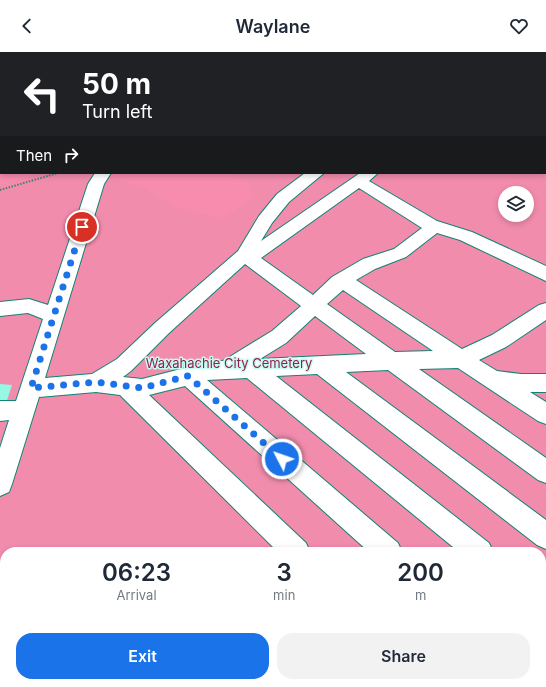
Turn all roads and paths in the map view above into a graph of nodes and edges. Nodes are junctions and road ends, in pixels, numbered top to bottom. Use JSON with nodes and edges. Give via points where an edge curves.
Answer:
{"nodes":[{"id":1,"x":55,"y":174,"type":"edge"},
{"id":2,"x":103,"y":174,"type":"edge"},
{"id":3,"x":314,"y":174,"type":"edge"},
{"id":4,"x":364,"y":177,"type":"edge"},
{"id":5,"x":0,"y":190,"type":"edge"},
{"id":6,"x":431,"y":225,"type":"junction"},
{"id":7,"x":244,"y":255,"type":"junction"},
{"id":8,"x":546,"y":274,"type":"edge"},
{"id":9,"x":344,"y":279,"type":"junction"},
{"id":10,"x":313,"y":305,"type":"junction"},
{"id":11,"x":0,"y":309,"type":"edge"},
{"id":12,"x":546,"y":310,"type":"edge"},
{"id":13,"x":54,"y":315,"type":"junction"},
{"id":14,"x":461,"y":359,"type":"junction"},
{"id":15,"x":390,"y":360,"type":"junction"},
{"id":16,"x":321,"y":365,"type":"junction"},
{"id":17,"x":252,"y":368,"type":"junction"},
{"id":18,"x":226,"y":370,"type":"junction"},
{"id":19,"x":188,"y":376,"type":"junction"},
{"id":20,"x":493,"y":380,"type":"junction"},
{"id":21,"x":96,"y":382,"type":"junction"},
{"id":22,"x":546,"y":383,"type":"edge"},
{"id":23,"x":125,"y":386,"type":"junction"},
{"id":24,"x":31,"y":388,"type":"junction"},
{"id":25,"x":24,"y":410,"type":"junction"},
{"id":26,"x":0,"y":411,"type":"edge"},
{"id":27,"x":546,"y":414,"type":"edge"},
{"id":28,"x":546,"y":472,"type":"edge"},
{"id":29,"x":1,"y":478,"type":"edge"},
{"id":30,"x":546,"y":536,"type":"edge"},
{"id":31,"x":292,"y":547,"type":"edge"},
{"id":32,"x":383,"y":547,"type":"edge"},
{"id":33,"x":474,"y":547,"type":"edge"}],
"edges":[{"from":1,"to":5,"type":"path"},
{"from":2,"to":13,"type":"street","via":[[96,184]]},
{"from":3,"to":7,"type":"street","via":[[283,198],[265,220]]},
{"from":4,"to":6,"type":"street"},
{"from":4,"to":7,"type":"street","via":[[256,252]]},
{"from":6,"to":8,"type":"street","via":[[466,236]]},
{"from":6,"to":9,"type":"street","via":[[430,231],[400,253],[369,264]]},
{"from":7,"to":10,"type":"street"},
{"from":7,"to":21,"type":"street","via":[[162,328],[124,366]]},
{"from":9,"to":10,"type":"street"},
{"from":9,"to":14,"type":"street","via":[[377,305]]},
{"from":10,"to":15,"type":"street"},
{"from":10,"to":18,"type":"street","via":[[279,338]]},
{"from":11,"to":13,"type":"street","via":[[29,306]]},
{"from":12,"to":14,"type":"street","via":[[499,341]]},
{"from":13,"to":24,"type":"street"},
{"from":14,"to":15,"type":"street"},
{"from":14,"to":20,"type":"street"},
{"from":15,"to":16,"type":"street"},
{"from":15,"to":28,"type":"street"},
{"from":16,"to":17,"type":"street"},
{"from":16,"to":30,"type":"street"},
{"from":17,"to":18,"type":"street"},
{"from":17,"to":33,"type":"street"},
{"from":18,"to":19,"type":"street"},
{"from":19,"to":23,"type":"street","via":[[142,388]]},
{"from":19,"to":32,"type":"street"},
{"from":20,"to":22,"type":"street"},
{"from":20,"to":27,"type":"street"},
{"from":21,"to":23,"type":"street"},
{"from":21,"to":24,"type":"street"},
{"from":23,"to":31,"type":"street"},
{"from":24,"to":25,"type":"street"},
{"from":25,"to":26,"type":"street"},
{"from":25,"to":29,"type":"street"}]}
